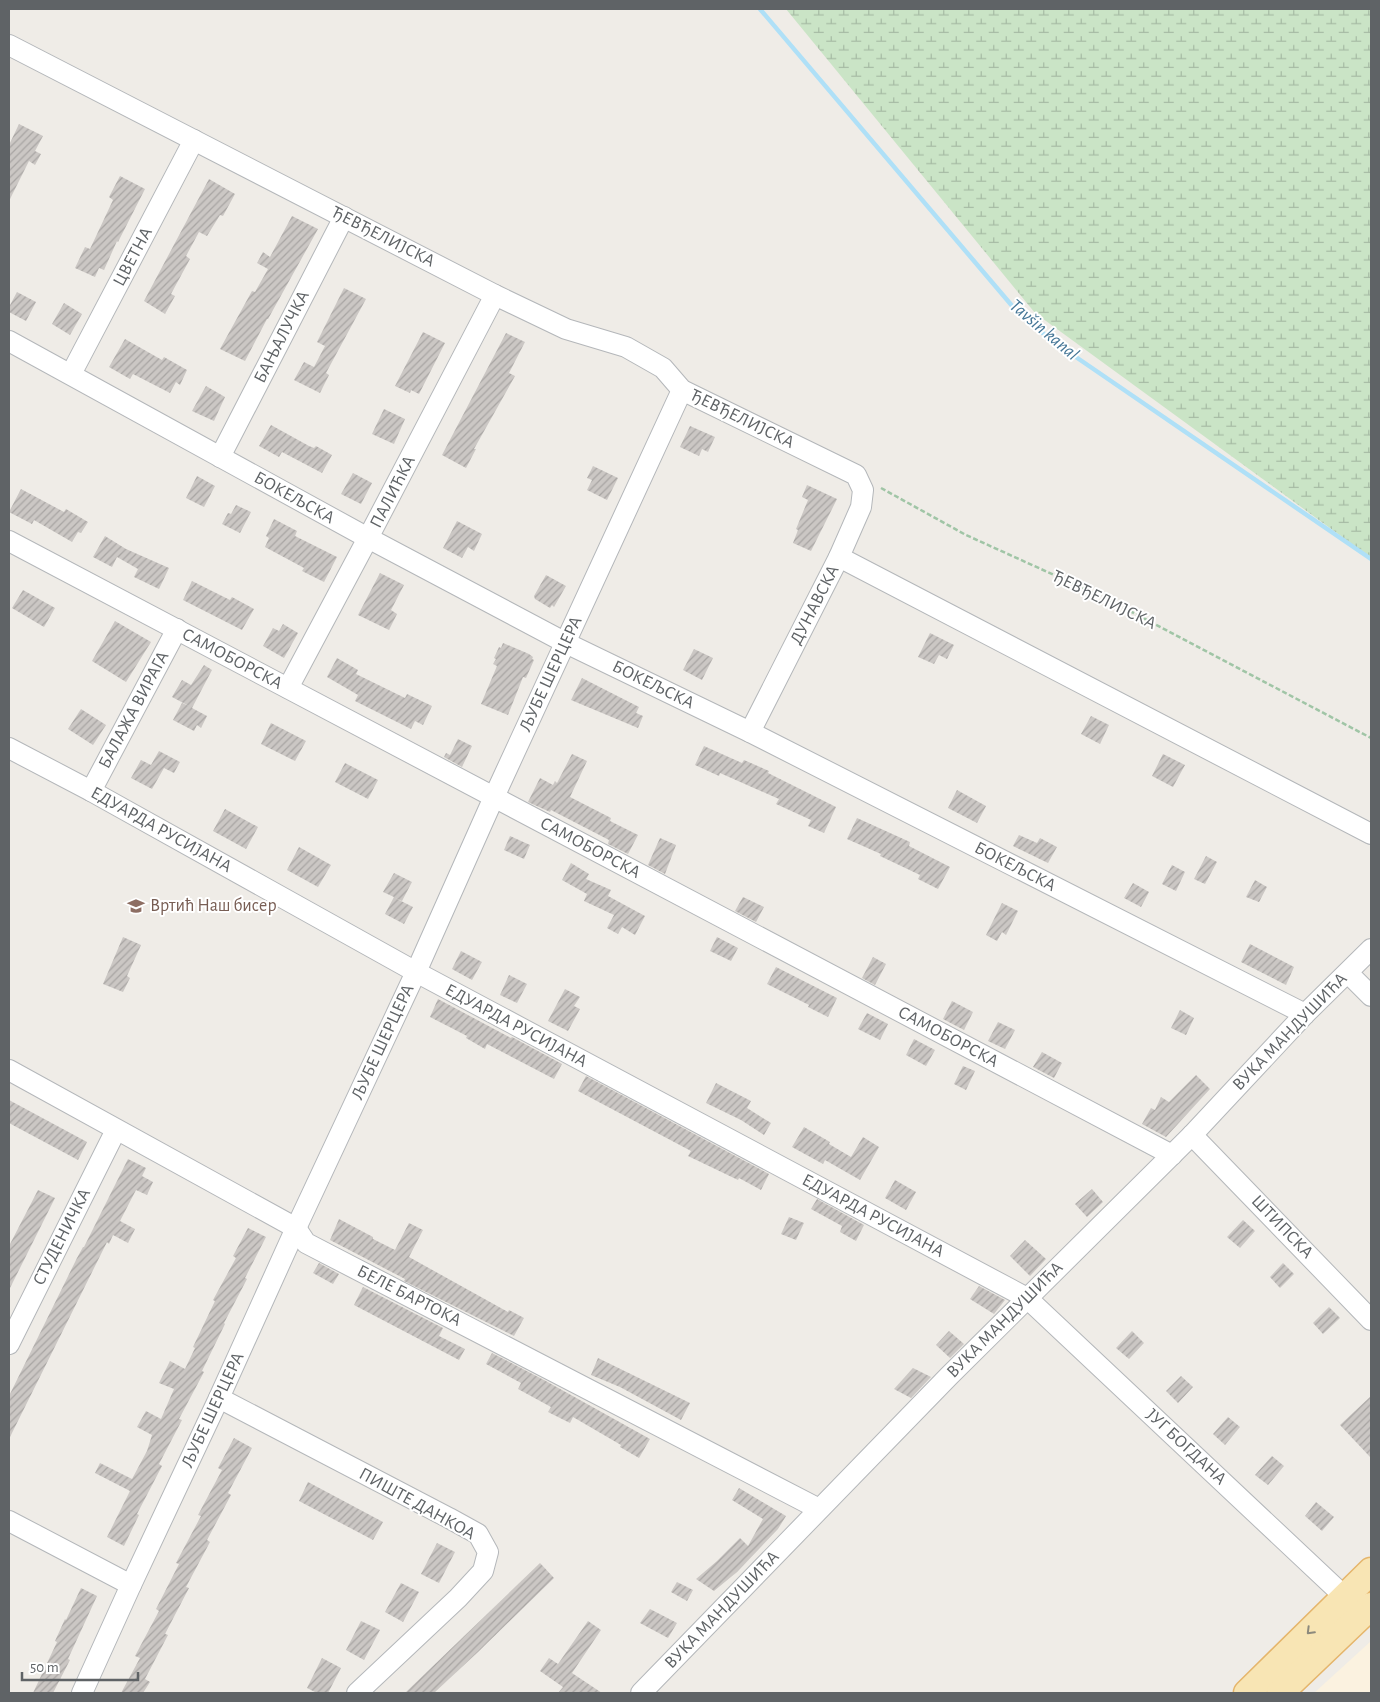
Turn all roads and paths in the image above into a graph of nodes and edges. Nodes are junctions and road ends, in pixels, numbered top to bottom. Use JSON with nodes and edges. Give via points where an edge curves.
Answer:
{"nodes":[{"id":1,"x":12,"y":54,"type":"edge"},
{"id":2,"x":194,"y":140,"type":"junction"},
{"id":3,"x":344,"y":217,"type":"junction"},
{"id":4,"x":495,"y":295,"type":"junction"},
{"id":5,"x":9,"y":341,"type":"edge"},
{"id":6,"x":71,"y":374,"type":"junction"},
{"id":7,"x":682,"y":390,"type":"junction"},
{"id":8,"x":220,"y":457,"type":"junction"},
{"id":9,"x":856,"y":475,"type":"junction"},
{"id":10,"x":368,"y":538,"type":"junction"},
{"id":11,"x":9,"y":541,"type":"edge"},
{"id":12,"x":839,"y":557,"type":"junction"},
{"id":13,"x":176,"y":629,"type":"junction"},
{"id":14,"x":566,"y":643,"type":"junction"},
{"id":15,"x":288,"y":688,"type":"junction"},
{"id":16,"x":750,"y":732,"type":"junction"},
{"id":17,"x":1371,"y":738,"type":"edge"},
{"id":18,"x":9,"y":748,"type":"edge"},
{"id":19,"x":91,"y":791,"type":"junction"},
{"id":20,"x":494,"y":797,"type":"junction"},
{"id":21,"x":1371,"y":834,"type":"edge"},
{"id":22,"x":1371,"y":949,"type":"edge"},
{"id":23,"x":416,"y":972,"type":"junction"},
{"id":24,"x":1348,"y":972,"type":"junction"},
{"id":25,"x":1371,"y":996,"type":"edge"},
{"id":26,"x":1305,"y":1014,"type":"junction"},
{"id":27,"x":9,"y":1070,"type":"edge"},
{"id":28,"x":116,"y":1130,"type":"junction"},
{"id":29,"x":1192,"y":1135,"type":"junction"},
{"id":30,"x":1172,"y":1155,"type":"junction"},
{"id":31,"x":296,"y":1228,"type":"junction"},
{"id":32,"x":1027,"y":1298,"type":"junction"},
{"id":33,"x":1371,"y":1320,"type":"edge"},
{"id":34,"x":9,"y":1344,"type":"edge"},
{"id":35,"x":220,"y":1398,"type":"junction"},
{"id":36,"x":819,"y":1509,"type":"junction"},
{"id":37,"x":9,"y":1521,"type":"edge"},
{"id":38,"x":1371,"y":1571,"type":"edge"},
{"id":39,"x":131,"y":1585,"type":"junction"},
{"id":40,"x":1360,"y":1606,"type":"edge"},
{"id":41,"x":82,"y":1693,"type":"edge"},
{"id":42,"x":356,"y":1693,"type":"edge"},
{"id":43,"x":641,"y":1693,"type":"edge"},
{"id":44,"x":1247,"y":1693,"type":"edge"},
{"id":45,"x":1280,"y":1693,"type":"edge"}],
"edges":[{"from":1,"to":2,"type":"street","name":"ЂЕВЂЕЛИЈСКА"},
{"from":2,"to":3,"type":"street","name":"ЂЕВЂЕЛИЈСКА"},
{"from":2,"to":6,"type":"street","name":"ЦВЕТНА"},
{"from":3,"to":4,"type":"street","name":"ЂЕВЂЕЛИЈСКА"},
{"from":3,"to":8,"type":"street","name":"БАЊАЛУЧКА"},
{"from":4,"to":7,"type":"street","name":"ЂЕВЂЕЛИЈСКА","via":[[566,329],[626,347],[663,368]]},
{"from":4,"to":10,"type":"street","name":"ПАЛИЋКА"},
{"from":5,"to":6,"type":"street","name":"БОКЕЉСКА"},
{"from":6,"to":8,"type":"street","name":"БОКЕЉСКА"},
{"from":7,"to":9,"type":"street","name":"ЂЕВЂЕЛИЈСКА"},
{"from":7,"to":14,"type":"street","name":"ЉУБЕ ШЕРЦЕРА"},
{"from":8,"to":10,"type":"street","name":"БОКЕЉСКА"},
{"from":9,"to":12,"type":"street","name":"ДУНАВСКА","via":[[863,490],[861,507]]},
{"from":9,"to":17,"type":"path","name":"ЂЕВЂЕЛИЈСКА","via":[[966,535],[1107,599]]},
{"from":10,"to":14,"type":"street","name":"БОКЕЉСКА"},
{"from":10,"to":15,"type":"street","name":"ПАЛИЋКА"},
{"from":11,"to":13,"type":"street","name":"САМОБОРСКА"},
{"from":12,"to":16,"type":"street","name":"ДУНАВСКА"},
{"from":12,"to":21,"type":"street"},
{"from":13,"to":15,"type":"street","name":"САМОБОРСКА"},
{"from":13,"to":19,"type":"street","name":"БАЛАЖА ВИРАГА"},
{"from":14,"to":16,"type":"street","name":"БОКЕЉСКА"},
{"from":14,"to":20,"type":"street","name":"ЉУБЕ ШЕРЦЕРА"},
{"from":15,"to":20,"type":"street","name":"САМОБОРСКА"},
{"from":16,"to":26,"type":"street","name":"БОКЕЉСКА"},
{"from":18,"to":19,"type":"street","name":"ЕДУАРДА РУСИЈАНА"},
{"from":19,"to":23,"type":"street","name":"ЕДУАРДА РУСИЈАНА"},
{"from":20,"to":23,"type":"street","name":"ЉУБЕ ШЕРЦЕРА"},
{"from":20,"to":30,"type":"street","name":"САМОБОРСКА"},
{"from":22,"to":24,"type":"street","name":"ВУКА МАНДУШИЋА"},
{"from":23,"to":31,"type":"street","name":"ЉУБЕ ШЕРЦЕРА"},
{"from":23,"to":32,"type":"street","name":"ЕДУАРДА РУСИЈАНА"},
{"from":24,"to":25,"type":"street"},
{"from":24,"to":26,"type":"street","name":"ВУКА МАНДУШИЋА"},
{"from":26,"to":29,"type":"street","name":"ВУКА МАНДУШИЋА"},
{"from":27,"to":28,"type":"street","name":"БЕЛЕ БАРТОКА"},
{"from":28,"to":31,"type":"street","name":"БЕЛЕ БАРТОКА"},
{"from":28,"to":34,"type":"street","name":"СТУДЕНИЧКА"},
{"from":29,"to":30,"type":"street","name":"ВУКА МАНДУШИЋА"},
{"from":29,"to":33,"type":"street","name":"ШТИПСКА"},
{"from":30,"to":32,"type":"street","name":"ВУКА МАНДУШИЋА"},
{"from":31,"to":35,"type":"street","name":"ЉУБЕ ШЕРЦЕРА"},
{"from":31,"to":36,"type":"street","name":"БЕЛЕ БАРТОКА","via":[[306,1243]]},
{"from":32,"to":36,"type":"street","name":"ВУКА МАНДУШИЋА"},
{"from":32,"to":40,"type":"street","name":"ЈУГ БОГДАНА"},
{"from":35,"to":39,"type":"street","name":"ЉУБЕ ШЕРЦЕРА"},
{"from":35,"to":42,"type":"street","name":"ПИШТЕ ДАНКОА","via":[[478,1534],[488,1552],[483,1571],[458,1598]]},
{"from":36,"to":43,"type":"street","name":"ВУКА МАНДУШИЋА"},
{"from":37,"to":39,"type":"street"},
{"from":38,"to":40,"type":"main road"},
{"from":39,"to":41,"type":"street","name":"ЉУБЕ ШЕРЦЕРА"},
{"from":40,"to":44,"type":"main road","one_way":true},
{"from":40,"to":45,"type":"main road"}]}
